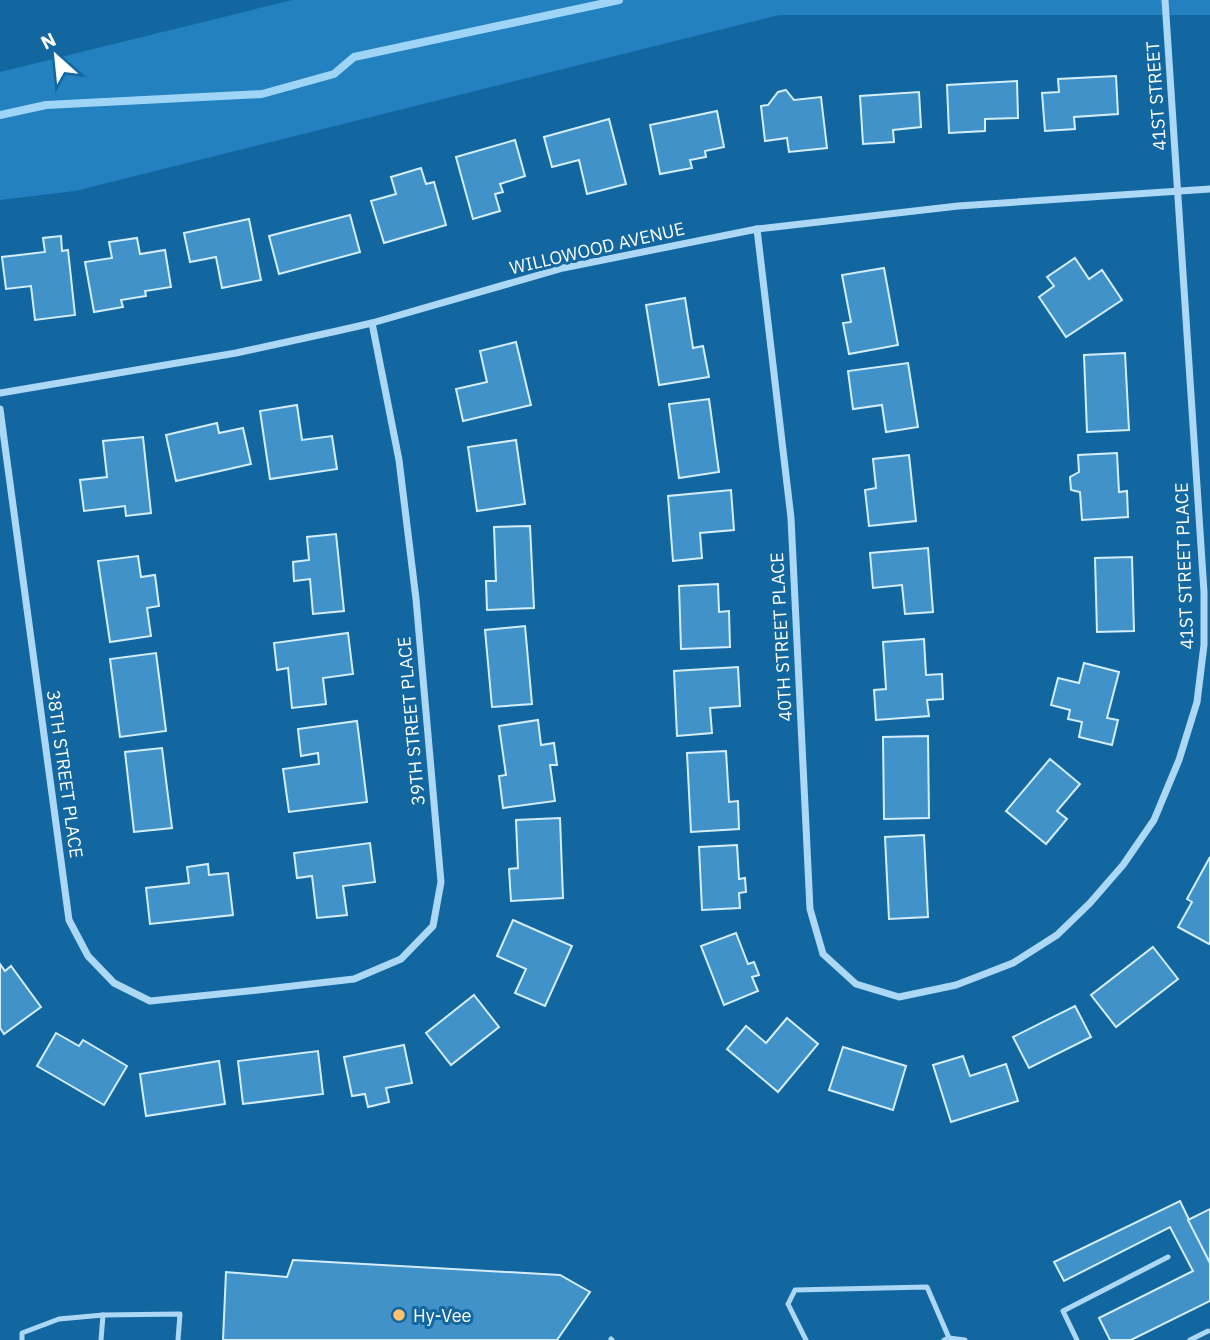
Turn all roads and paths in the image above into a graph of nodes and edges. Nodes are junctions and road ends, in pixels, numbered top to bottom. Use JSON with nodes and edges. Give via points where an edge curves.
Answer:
{"nodes":[{"id":1,"x":1165,"y":0,"type":"edge"},
{"id":2,"x":1210,"y":188,"type":"edge"},
{"id":3,"x":1179,"y":190,"type":"junction"},
{"id":4,"x":757,"y":229,"type":"junction"},
{"id":5,"x":372,"y":323,"type":"junction"},
{"id":6,"x":0,"y":393,"type":"edge"},
{"id":7,"x":0,"y":409,"type":"edge"},
{"id":8,"x":258,"y":990,"type":"joint"},
{"id":9,"x":899,"y":997,"type":"joint"},
{"id":10,"x":1168,"y":1256,"type":"dead end"},
{"id":11,"x":103,"y":1315,"type":"junction"},
{"id":12,"x":1208,"y":1331,"type":"dead end"},
{"id":13,"x":947,"y":1339,"type":"edge"},
{"id":14,"x":22,"y":1340,"type":"edge"},
{"id":15,"x":101,"y":1340,"type":"edge"},
{"id":16,"x":178,"y":1340,"type":"edge"},
{"id":17,"x":806,"y":1340,"type":"edge"},
{"id":18,"x":965,"y":1340,"type":"edge"},
{"id":19,"x":1077,"y":1340,"type":"edge"},
{"id":20,"x":1190,"y":1340,"type":"edge"}],
"edges":[{"from":1,"to":3,"type":"street","name":"41ST STREET"},
{"from":2,"to":3,"type":"street","name":"WILLOWOOD AVENUE"},
{"from":3,"to":4,"type":"street","name":"WILLOWOOD AVENUE","via":[[958,206]]},
{"from":3,"to":9,"type":"street","name":"41ST STREET PLACE","via":[[1204,645],[1197,702],[1179,760],[1154,820],[1124,865],[1057,935],[1013,963],[968,981]]},
{"from":4,"to":5,"type":"street","name":"WILLOWOOD AVENUE","via":[[563,268]]},
{"from":4,"to":9,"type":"street","name":"40TH STREET PLACE","via":[[791,518],[810,909],[823,954],[856,984]]},
{"from":5,"to":6,"type":"street","name":"WILLOWOOD AVENUE"},
{"from":5,"to":8,"type":"street","name":"39TH STREET PLACE","via":[[399,460],[441,882],[433,926],[401,959],[354,979]]},
{"from":7,"to":8,"type":"street","name":"38TH STREET PLACE","via":[[69,920],[88,956],[114,983],[150,1000]]},
{"from":10,"to":19,"type":"lane","via":[[1063,1311]]},
{"from":11,"to":14,"type":"lane","via":[[60,1319],[22,1332]]},
{"from":11,"to":15,"type":"lane"},
{"from":11,"to":16,"type":"lane","via":[[180,1314]]},
{"from":12,"to":20,"type":"lane"},
{"from":13,"to":17,"type":"lane","via":[[928,1287],[795,1290],[788,1304]]},
{"from":13,"to":18,"type":"lane"}]}
